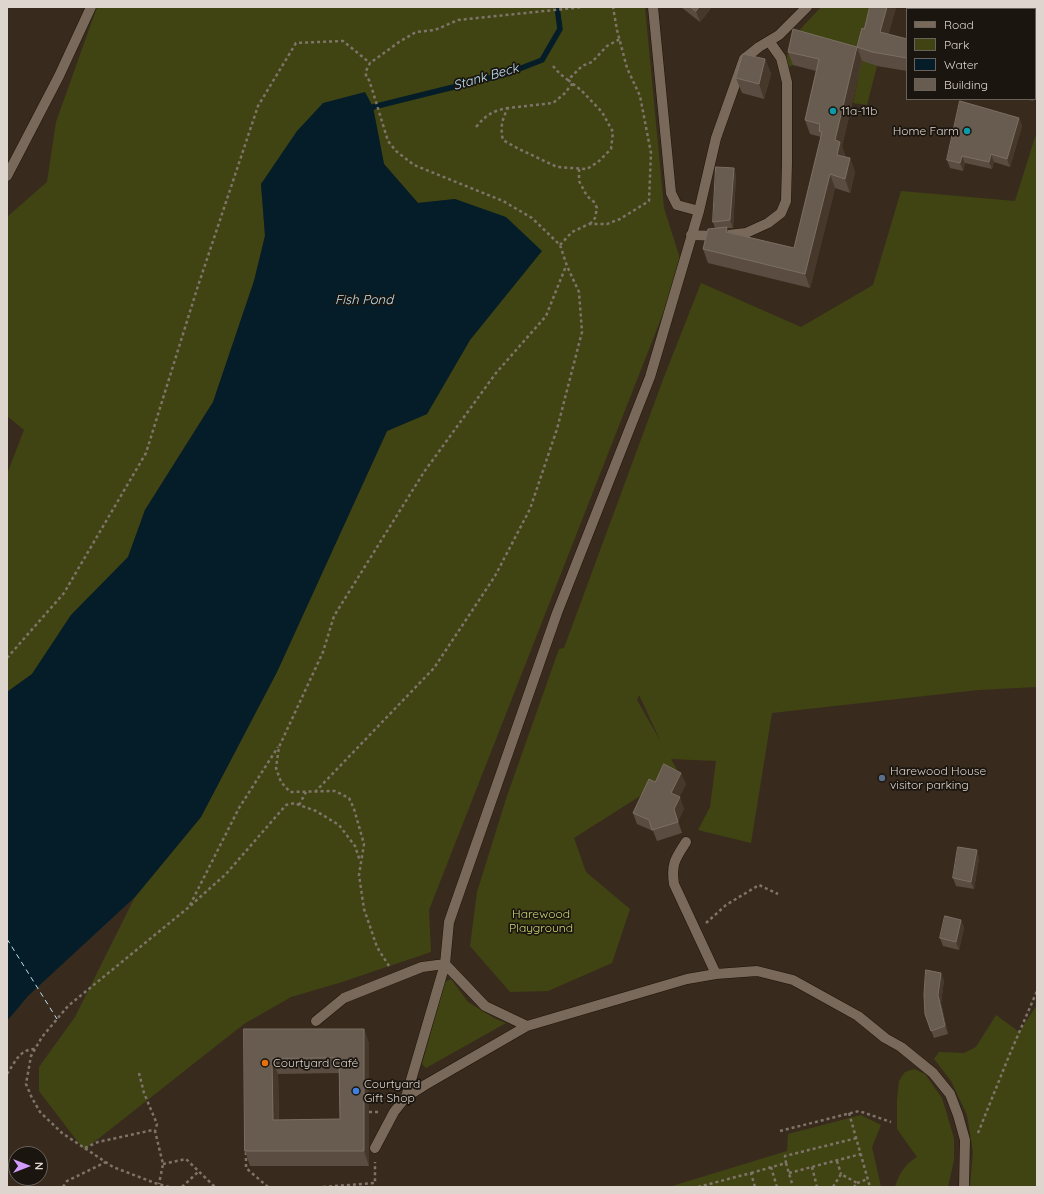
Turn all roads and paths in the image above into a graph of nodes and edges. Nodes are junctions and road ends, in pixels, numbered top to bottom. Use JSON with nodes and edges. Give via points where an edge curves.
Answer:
{"nodes":[{"id":1,"x":91,"y":7,"type":"edge"},
{"id":2,"x":582,"y":7,"type":"edge"},
{"id":3,"x":613,"y":7,"type":"edge"},
{"id":4,"x":653,"y":7,"type":"edge"},
{"id":5,"x":808,"y":7,"type":"edge"},
{"id":6,"x":620,"y":39,"type":"junction"},
{"id":7,"x":769,"y":41,"type":"junction"},
{"id":8,"x":370,"y":63,"type":"junction"},
{"id":9,"x":553,"y":66,"type":"dead end"},
{"id":10,"x":568,"y":80,"type":"junction"},
{"id":11,"x":573,"y":83,"type":"junction"},
{"id":12,"x":508,"y":108,"type":"junction"},
{"id":13,"x":476,"y":127,"type":"dead end"},
{"id":14,"x":579,"y":169,"type":"junction"},
{"id":15,"x":7,"y":176,"type":"edge"},
{"id":16,"x":699,"y":211,"type":"junction"},
{"id":17,"x":589,"y":224,"type":"junction"},
{"id":18,"x":692,"y":235,"type":"junction"},
{"id":19,"x":560,"y":245,"type":"junction"},
{"id":20,"x":567,"y":266,"type":"junction"},
{"id":21,"x":7,"y":658,"type":"edge"},
{"id":22,"x":279,"y":747,"type":"junction"},
{"id":23,"x":306,"y":792,"type":"junction"},
{"id":24,"x":315,"y":792,"type":"junction"},
{"id":25,"x":299,"y":805,"type":"junction"},
{"id":26,"x":686,"y":842,"type":"dead end"},
{"id":27,"x":360,"y":862,"type":"junction"},
{"id":28,"x":778,"y":894,"type":"dead end"},
{"id":29,"x":189,"y":907,"type":"junction"},
{"id":30,"x":696,"y":933,"type":"junction"},
{"id":31,"x":445,"y":964,"type":"junction"},
{"id":32,"x":716,"y":974,"type":"junction"},
{"id":33,"x":396,"y":977,"type":"junction"},
{"id":34,"x":1037,"y":992,"type":"edge"},
{"id":35,"x":316,"y":1021,"type":"dead end"},
{"id":36,"x":527,"y":1026,"type":"junction"},
{"id":37,"x":35,"y":1049,"type":"junction"},
{"id":38,"x":139,"y":1073,"type":"dead end"},
{"id":39,"x":7,"y":1074,"type":"edge"},
{"id":40,"x":406,"y":1097,"type":"junction"},
{"id":41,"x":849,"y":1113,"type":"junction"},
{"id":42,"x":891,"y":1122,"type":"dead end"},
{"id":43,"x":155,"y":1131,"type":"junction"},
{"id":44,"x":780,"y":1131,"type":"dead end"},
{"id":45,"x":857,"y":1138,"type":"junction"},
{"id":46,"x":976,"y":1139,"type":"dead end"},
{"id":47,"x":246,"y":1146,"type":"edge"},
{"id":48,"x":84,"y":1148,"type":"junction"},
{"id":49,"x":375,"y":1148,"type":"joint"},
{"id":50,"x":861,"y":1154,"type":"junction"},
{"id":51,"x":837,"y":1161,"type":"junction"},
{"id":52,"x":106,"y":1162,"type":"junction"},
{"id":53,"x":786,"y":1163,"type":"junction"},
{"id":54,"x":163,"y":1164,"type":"junction"},
{"id":55,"x":965,"y":1166,"type":"junction"},
{"id":56,"x":771,"y":1167,"type":"junction"},
{"id":57,"x":812,"y":1167,"type":"junction"},
{"id":58,"x":199,"y":1171,"type":"junction"},
{"id":59,"x":751,"y":1173,"type":"junction"},
{"id":60,"x":789,"y":1173,"type":"junction"},
{"id":61,"x":841,"y":1174,"type":"junction"},
{"id":62,"x":868,"y":1179,"type":"junction"},
{"id":63,"x":857,"y":1183,"type":"junction"},
{"id":64,"x":159,"y":1184,"type":"junction"},
{"id":65,"x":63,"y":1187,"type":"edge"},
{"id":66,"x":169,"y":1187,"type":"edge"},
{"id":67,"x":182,"y":1187,"type":"edge"},
{"id":68,"x":215,"y":1187,"type":"edge"},
{"id":69,"x":268,"y":1187,"type":"edge"},
{"id":70,"x":323,"y":1187,"type":"edge"},
{"id":71,"x":698,"y":1187,"type":"edge"},
{"id":72,"x":755,"y":1187,"type":"edge"},
{"id":73,"x":777,"y":1187,"type":"edge"},
{"id":74,"x":793,"y":1187,"type":"edge"},
{"id":75,"x":817,"y":1187,"type":"edge"},
{"id":76,"x":833,"y":1187,"type":"edge"},
{"id":77,"x":854,"y":1187,"type":"edge"},
{"id":78,"x":870,"y":1187,"type":"edge"},
{"id":79,"x":958,"y":1187,"type":"edge"},
{"id":80,"x":964,"y":1187,"type":"edge"}],
"edges":[{"from":1,"to":15,"type":"lane","via":[[59,76]]},
{"from":2,"to":8,"type":"path","via":[[458,20],[435,30],[416,32]]},
{"from":3,"to":6,"type":"path"},
{"from":4,"to":16,"type":"lane","via":[[671,193],[677,205]]},
{"from":5,"to":7,"type":"lane","via":[[779,35]]},
{"from":6,"to":10,"type":"path","via":[[607,46],[592,62],[582,66]]},
{"from":6,"to":17,"type":"path","via":[[627,68],[640,96],[651,153],[649,201],[607,224]]},
{"from":7,"to":16,"type":"lane","via":[[744,58],[716,138]]},
{"from":7,"to":18,"type":"lane","via":[[781,58],[787,82],[786,201],[781,214],[746,233]]},
{"from":8,"to":19,"type":"path","via":[[366,77],[388,141],[396,151],[414,165],[503,201],[532,218]]},
{"from":8,"to":21,"type":"path","via":[[343,40],[296,43],[258,106],[146,453],[64,593]]},
{"from":9,"to":10,"type":"path"},
{"from":10,"to":11,"type":"path"},
{"from":11,"to":12,"type":"path","via":[[552,103]]},
{"from":11,"to":14,"type":"path","via":[[602,112],[613,132],[611,149],[587,170]]},
{"from":12,"to":13,"type":"path","via":[[485,116]]},
{"from":12,"to":14,"type":"path","via":[[501,130],[503,140],[556,167]]},
{"from":14,"to":17,"type":"path","via":[[579,181],[596,208],[595,218]]},
{"from":16,"to":18,"type":"lane"},
{"from":17,"to":19,"type":"path","via":[[572,232]]},
{"from":18,"to":31,"type":"lane","via":[[650,377],[556,613],[449,922]]},
{"from":19,"to":20,"type":"path"},
{"from":20,"to":22,"type":"path","via":[[546,316],[496,373],[424,472],[334,616],[323,652]]},
{"from":20,"to":24,"type":"path","via":[[579,292],[582,332],[557,429],[530,508],[495,576],[434,668]]},
{"from":22,"to":23,"type":"path","via":[[276,768],[281,782],[290,792]]},
{"from":22,"to":29,"type":"path","via":[[239,808]]},
{"from":23,"to":24,"type":"path"},
{"from":23,"to":25,"type":"path"},
{"from":24,"to":27,"type":"path","via":[[334,792],[349,798],[364,844]]},
{"from":25,"to":27,"type":"path","via":[[316,811],[339,825],[355,846]]},
{"from":25,"to":29,"type":"path","via":[[286,805],[226,874]]},
{"from":26,"to":30,"type":"lane","via":[[676,856],[672,870],[674,884]]},
{"from":27,"to":33,"type":"path","via":[[359,875],[364,909],[377,947]]},
{"from":28,"to":30,"type":"path","via":[[759,884],[726,905]]},
{"from":29,"to":37,"type":"path","via":[[68,1006]]},
{"from":30,"to":32,"type":"lane"},
{"from":31,"to":33,"type":"lane","via":[[422,967]]},
{"from":31,"to":36,"type":"lane","via":[[485,1006]]},
{"from":31,"to":40,"type":"lane"},
{"from":32,"to":36,"type":"lane","via":[[687,979]]},
{"from":32,"to":55,"type":"lane","via":[[757,971],[793,980],[858,1016],[885,1038],[901,1047],[933,1073],[950,1094],[965,1140]]},
{"from":33,"to":35,"type":"lane","via":[[344,998]]},
{"from":34,"to":46,"type":"path"},
{"from":36,"to":40,"type":"lane"},
{"from":37,"to":39,"type":"path","via":[[28,1049],[19,1056]]},
{"from":37,"to":48,"type":"path","via":[[31,1056],[26,1084],[32,1098],[40,1112],[62,1133]]},
{"from":38,"to":43,"type":"path","via":[[157,1124]]},
{"from":40,"to":49,"type":"lane","via":[[394,1112]]},
{"from":41,"to":42,"type":"path","via":[[859,1111]]},
{"from":41,"to":44,"type":"path"},
{"from":41,"to":45,"type":"path"},
{"from":43,"to":48,"type":"path","via":[[98,1142]]},
{"from":43,"to":54,"type":"path"},
{"from":45,"to":50,"type":"path"},
{"from":45,"to":53,"type":"path","via":[[785,1156]]},
{"from":47,"to":69,"type":"path","via":[[246,1168]]},
{"from":48,"to":52,"type":"path"},
{"from":49,"to":70,"type":"path","via":[[375,1183]]},
{"from":50,"to":51,"type":"path"},
{"from":50,"to":62,"type":"path"},
{"from":51,"to":57,"type":"path"},
{"from":51,"to":61,"type":"path"},
{"from":52,"to":64,"type":"path"},
{"from":52,"to":65,"type":"path","via":[[67,1181]]},
{"from":53,"to":56,"type":"path"},
{"from":53,"to":60,"type":"path"},
{"from":54,"to":58,"type":"path","via":[[186,1159]]},
{"from":54,"to":64,"type":"path"},
{"from":55,"to":79,"type":"lane"},
{"from":55,"to":80,"type":"lane"},
{"from":56,"to":59,"type":"path"},
{"from":56,"to":73,"type":"path"},
{"from":57,"to":60,"type":"path"},
{"from":57,"to":75,"type":"path"},
{"from":58,"to":67,"type":"path"},
{"from":58,"to":68,"type":"path"},
{"from":59,"to":71,"type":"path"},
{"from":59,"to":72,"type":"path"},
{"from":60,"to":74,"type":"path"},
{"from":61,"to":63,"type":"path"},
{"from":61,"to":76,"type":"path"},
{"from":62,"to":63,"type":"path"},
{"from":62,"to":78,"type":"path"},
{"from":63,"to":77,"type":"path"},
{"from":64,"to":66,"type":"path"}]}
